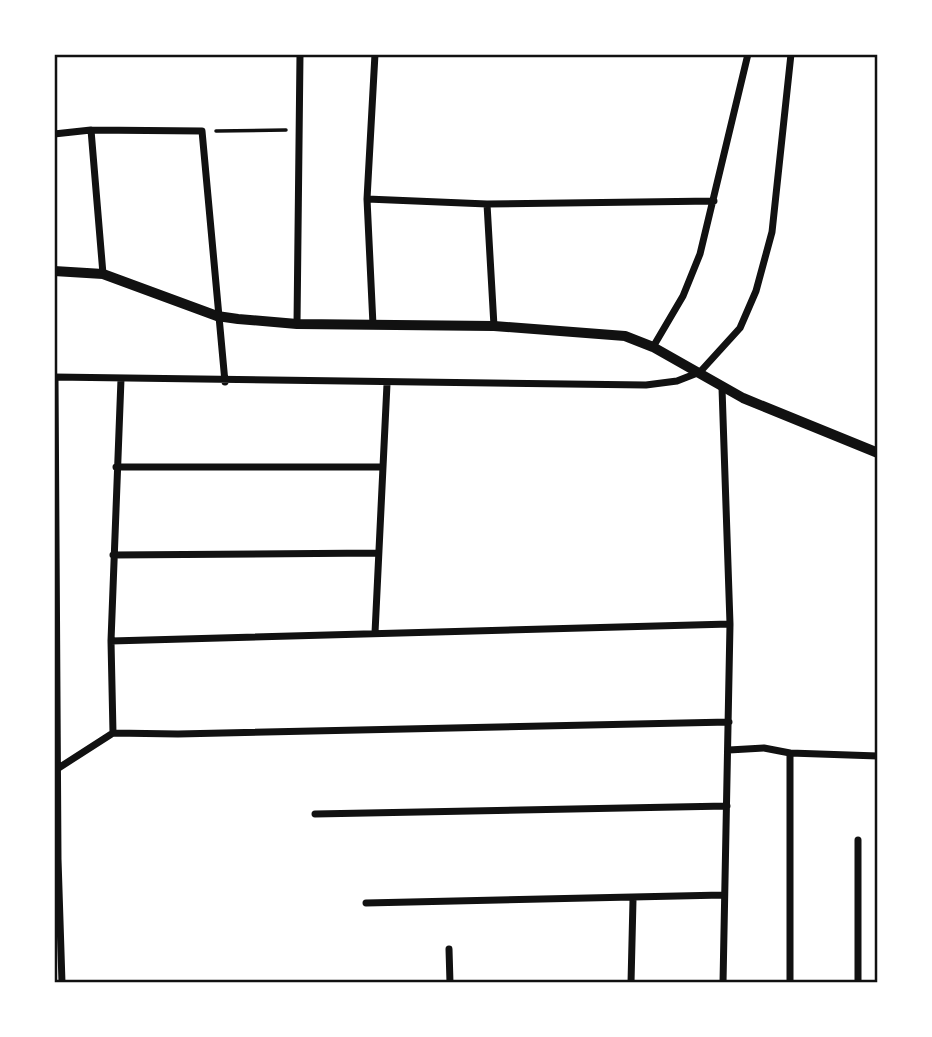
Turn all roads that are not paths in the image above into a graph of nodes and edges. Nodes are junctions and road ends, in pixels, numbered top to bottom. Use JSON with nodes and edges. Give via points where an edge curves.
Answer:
{"nodes":[{"id":1,"x":300,"y":54,"type":"edge"},
{"id":2,"x":375,"y":54,"type":"edge"},
{"id":3,"x":748,"y":54,"type":"edge"},
{"id":4,"x":791,"y":54,"type":"edge"},
{"id":5,"x":90,"y":130,"type":"junction"},
{"id":6,"x":54,"y":134,"type":"edge"},
{"id":7,"x":367,"y":199,"type":"junction"},
{"id":8,"x":714,"y":201,"type":"junction"},
{"id":9,"x":487,"y":204,"type":"junction"},
{"id":10,"x":54,"y":271,"type":"edge"},
{"id":11,"x":103,"y":274,"type":"junction"},
{"id":12,"x":217,"y":316,"type":"junction"},
{"id":13,"x":297,"y":324,"type":"junction"},
{"id":14,"x":373,"y":325,"type":"junction"},
{"id":15,"x":494,"y":326,"type":"junction"},
{"id":16,"x":653,"y":347,"type":"junction"},
{"id":17,"x":700,"y":372,"type":"junction"},
{"id":18,"x":55,"y":377,"type":"edge"},
{"id":19,"x":121,"y":379,"type":"junction"},
{"id":20,"x":225,"y":382,"type":"junction"},
{"id":21,"x":387,"y":384,"type":"junction"},
{"id":22,"x":722,"y":388,"type":"junction"},
{"id":23,"x":878,"y":453,"type":"edge"},
{"id":24,"x":116,"y":467,"type":"junction"},
{"id":25,"x":382,"y":467,"type":"junction"},
{"id":26,"x":377,"y":553,"type":"junction"},
{"id":27,"x":113,"y":555,"type":"junction"},
{"id":28,"x":730,"y":624,"type":"junction"},
{"id":29,"x":375,"y":633,"type":"junction"},
{"id":30,"x":111,"y":641,"type":"junction"},
{"id":31,"x":729,"y":722,"type":"junction"},
{"id":32,"x":113,"y":733,"type":"junction"},
{"id":33,"x":729,"y":750,"type":"junction"},
{"id":34,"x":790,"y":752,"type":"junction"},
{"id":35,"x":878,"y":756,"type":"edge"},
{"id":36,"x":57,"y":769,"type":"junction"},
{"id":37,"x":727,"y":806,"type":"junction"},
{"id":38,"x":315,"y":814,"type":"dead end"},
{"id":39,"x":858,"y":840,"type":"dead end"},
{"id":40,"x":56,"y":860,"type":"edge"},
{"id":41,"x":723,"y":895,"type":"junction"},
{"id":42,"x":633,"y":900,"type":"junction"},
{"id":43,"x":366,"y":903,"type":"dead end"},
{"id":44,"x":449,"y":949,"type":"dead end"},
{"id":45,"x":62,"y":983,"type":"edge"},
{"id":46,"x":450,"y":983,"type":"edge"},
{"id":47,"x":631,"y":983,"type":"edge"},
{"id":48,"x":723,"y":983,"type":"edge"},
{"id":49,"x":790,"y":983,"type":"edge"},
{"id":50,"x":858,"y":983,"type":"edge"}],
"edges":[{"from":1,"to":13,"type":"street"},
{"from":2,"to":7,"type":"street"},
{"from":3,"to":8,"type":"street"},
{"from":4,"to":17,"type":"street","via":[[772,232],[756,291],[740,328]]},
{"from":5,"to":6,"type":"street"},
{"from":5,"to":11,"type":"street"},
{"from":5,"to":12,"type":"street","via":[[202,131]]},
{"from":7,"to":9,"type":"street"},
{"from":7,"to":14,"type":"street"},
{"from":8,"to":9,"type":"street"},
{"from":8,"to":16,"type":"street","via":[[701,254]]},
{"from":9,"to":15,"type":"street"},
{"from":10,"to":11,"type":"street"},
{"from":11,"to":12,"type":"street"},
{"from":12,"to":13,"type":"street"},
{"from":12,"to":20,"type":"street"},
{"from":13,"to":14,"type":"street"},
{"from":14,"to":15,"type":"street"},
{"from":15,"to":16,"type":"street","via":[[599,332]]},
{"from":16,"to":17,"type":"street"},
{"from":17,"to":21,"type":"street","via":[[646,385]]},
{"from":17,"to":22,"type":"street"},
{"from":18,"to":19,"type":"street"},
{"from":18,"to":36,"type":"street"},
{"from":19,"to":20,"type":"street"},
{"from":19,"to":24,"type":"street"},
{"from":20,"to":21,"type":"street"},
{"from":21,"to":25,"type":"street"},
{"from":22,"to":23,"type":"street"},
{"from":22,"to":28,"type":"street"},
{"from":24,"to":25,"type":"street"},
{"from":24,"to":27,"type":"street"},
{"from":25,"to":26,"type":"street"},
{"from":26,"to":27,"type":"street"},
{"from":26,"to":29,"type":"street"},
{"from":27,"to":30,"type":"street"},
{"from":28,"to":29,"type":"street"},
{"from":28,"to":31,"type":"street"},
{"from":29,"to":30,"type":"street"},
{"from":30,"to":32,"type":"street"},
{"from":31,"to":32,"type":"street"},
{"from":31,"to":33,"type":"street"},
{"from":32,"to":36,"type":"street"},
{"from":33,"to":34,"type":"street"},
{"from":33,"to":37,"type":"street"},
{"from":34,"to":35,"type":"street"},
{"from":34,"to":49,"type":"street"},
{"from":36,"to":40,"type":"street"},
{"from":37,"to":38,"type":"street"},
{"from":37,"to":41,"type":"street"},
{"from":39,"to":50,"type":"street"},
{"from":40,"to":45,"type":"street"},
{"from":41,"to":42,"type":"street"},
{"from":41,"to":48,"type":"street"},
{"from":42,"to":43,"type":"street"},
{"from":42,"to":47,"type":"street"},
{"from":44,"to":46,"type":"street"}]}
